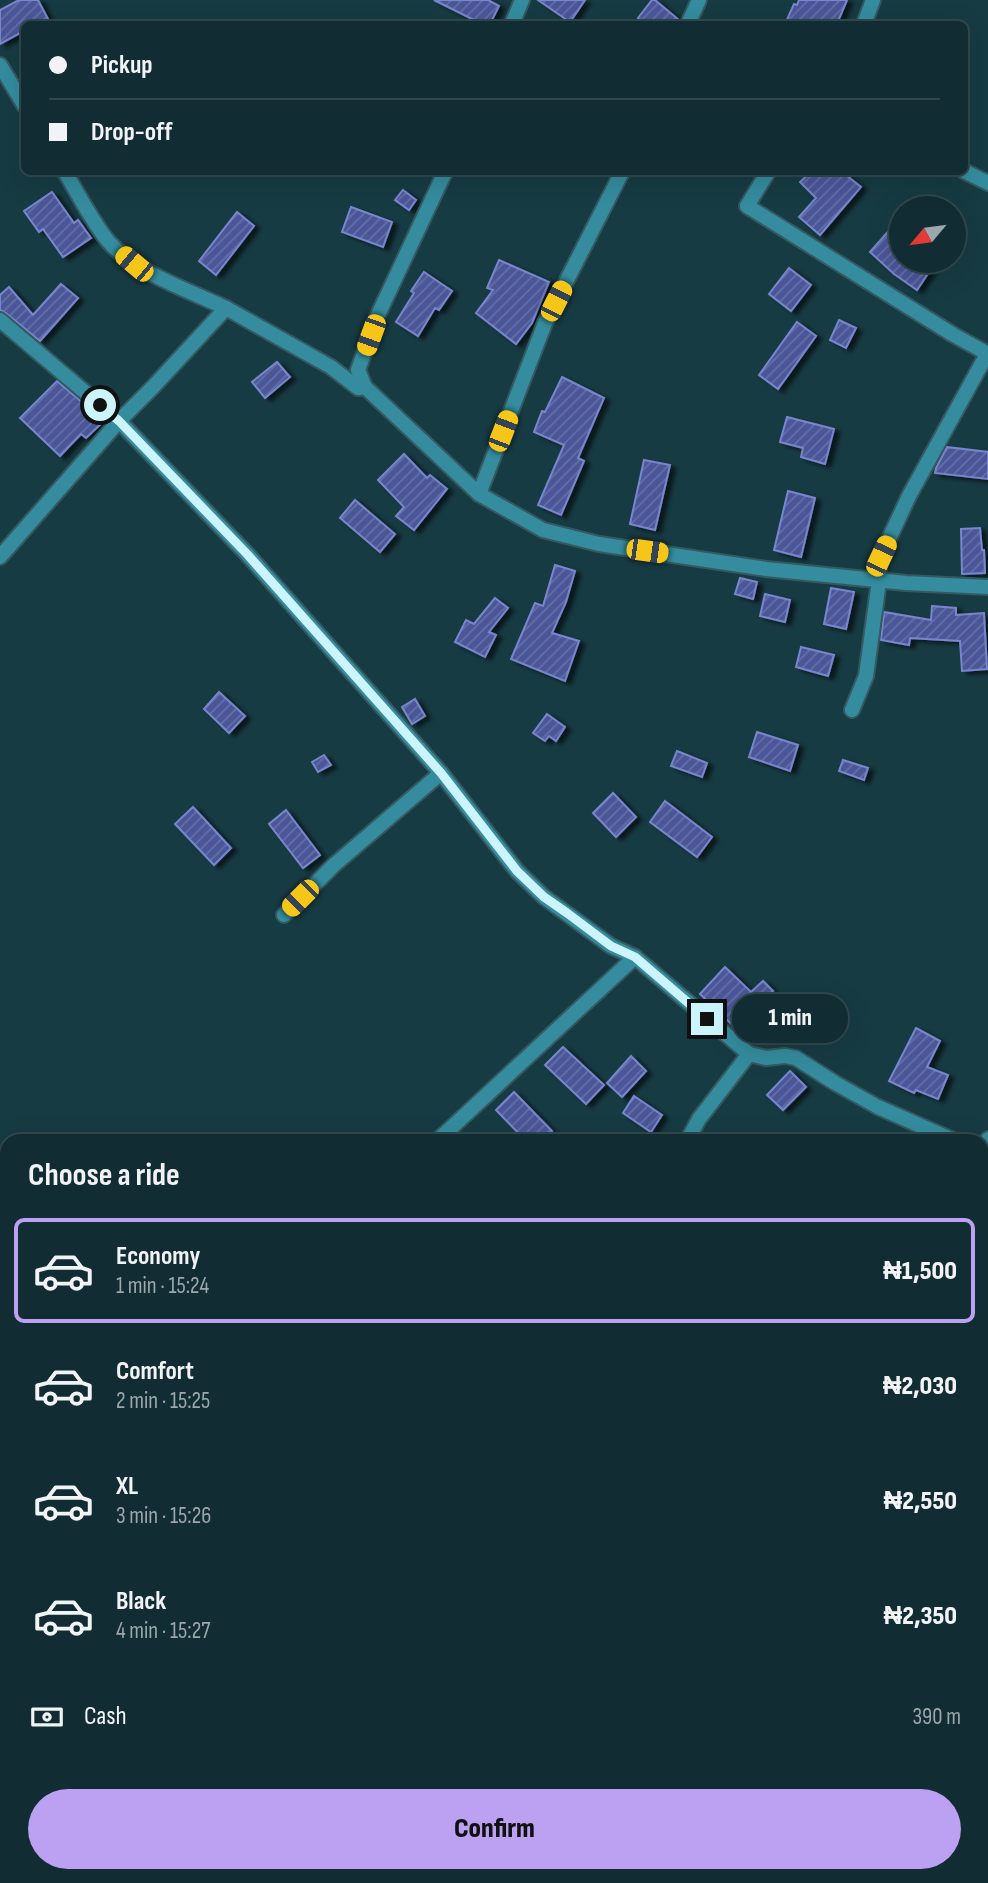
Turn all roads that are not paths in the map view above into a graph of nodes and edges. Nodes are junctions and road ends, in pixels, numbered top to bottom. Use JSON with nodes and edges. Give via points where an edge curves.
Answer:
{"nodes":[{"id":1,"x":523,"y":0,"type":"edge"},
{"id":2,"x":699,"y":0,"type":"edge"},
{"id":3,"x":873,"y":0,"type":"edge"},
{"id":4,"x":513,"y":21,"type":"edge"},
{"id":5,"x":689,"y":21,"type":"edge"},
{"id":6,"x":865,"y":21,"type":"edge"},
{"id":7,"x":0,"y":65,"type":"edge"},
{"id":8,"x":21,"y":100,"type":"edge"},
{"id":9,"x":968,"y":173,"type":"edge"},
{"id":10,"x":67,"y":175,"type":"edge"},
{"id":11,"x":444,"y":175,"type":"edge"},
{"id":12,"x":620,"y":175,"type":"edge"},
{"id":13,"x":766,"y":175,"type":"edge"},
{"id":14,"x":988,"y":183,"type":"edge"},
{"id":15,"x":226,"y":308,"type":"junction"},
{"id":16,"x":0,"y":320,"type":"edge"},
{"id":17,"x":988,"y":354,"type":"edge"},
{"id":18,"x":366,"y":387,"type":"junction"},
{"id":19,"x":119,"y":421,"type":"junction"},
{"id":20,"x":479,"y":494,"type":"junction"},
{"id":21,"x":0,"y":557,"type":"edge"},
{"id":22,"x":879,"y":580,"type":"junction"},
{"id":23,"x":988,"y":587,"type":"edge"},
{"id":24,"x":852,"y":710,"type":"dead end"},
{"id":25,"x":441,"y":773,"type":"junction"},
{"id":26,"x":284,"y":915,"type":"dead end"},
{"id":27,"x":635,"y":957,"type":"junction"},
{"id":28,"x":749,"y":1054,"type":"junction"},
{"id":29,"x":445,"y":1134,"type":"edge"},
{"id":30,"x":691,"y":1134,"type":"edge"},
{"id":31,"x":939,"y":1134,"type":"edge"}],
"edges":[{"from":1,"to":4,"type":"street"},
{"from":2,"to":5,"type":"street"},
{"from":3,"to":6,"type":"street"},
{"from":7,"to":8,"type":"street"},
{"from":9,"to":14,"type":"street"},
{"from":10,"to":15,"type":"street","via":[[106,239],[120,253]]},
{"from":11,"to":18,"type":"street","via":[[377,317],[358,370]]},
{"from":12,"to":20,"type":"street","via":[[545,323]]},
{"from":13,"to":17,"type":"street","via":[[747,206]]},
{"from":15,"to":18,"type":"street","via":[[358,388]]},
{"from":15,"to":19,"type":"street"},
{"from":16,"to":19,"type":"street"},
{"from":17,"to":22,"type":"street","via":[[909,496],[881,556]]},
{"from":18,"to":20,"type":"street"},
{"from":19,"to":21,"type":"street"},
{"from":19,"to":25,"type":"street","via":[[247,554]]},
{"from":20,"to":22,"type":"street","via":[[543,530],[599,544]]},
{"from":22,"to":23,"type":"street"},
{"from":22,"to":24,"type":"street","via":[[866,676]]},
{"from":25,"to":26,"type":"street","via":[[334,865]]},
{"from":25,"to":27,"type":"street","via":[[517,871],[544,897],[611,946]]},
{"from":27,"to":28,"type":"street"},
{"from":27,"to":29,"type":"street"},
{"from":28,"to":30,"type":"street"},
{"from":28,"to":31,"type":"street","via":[[796,1058],[878,1107]]}]}
